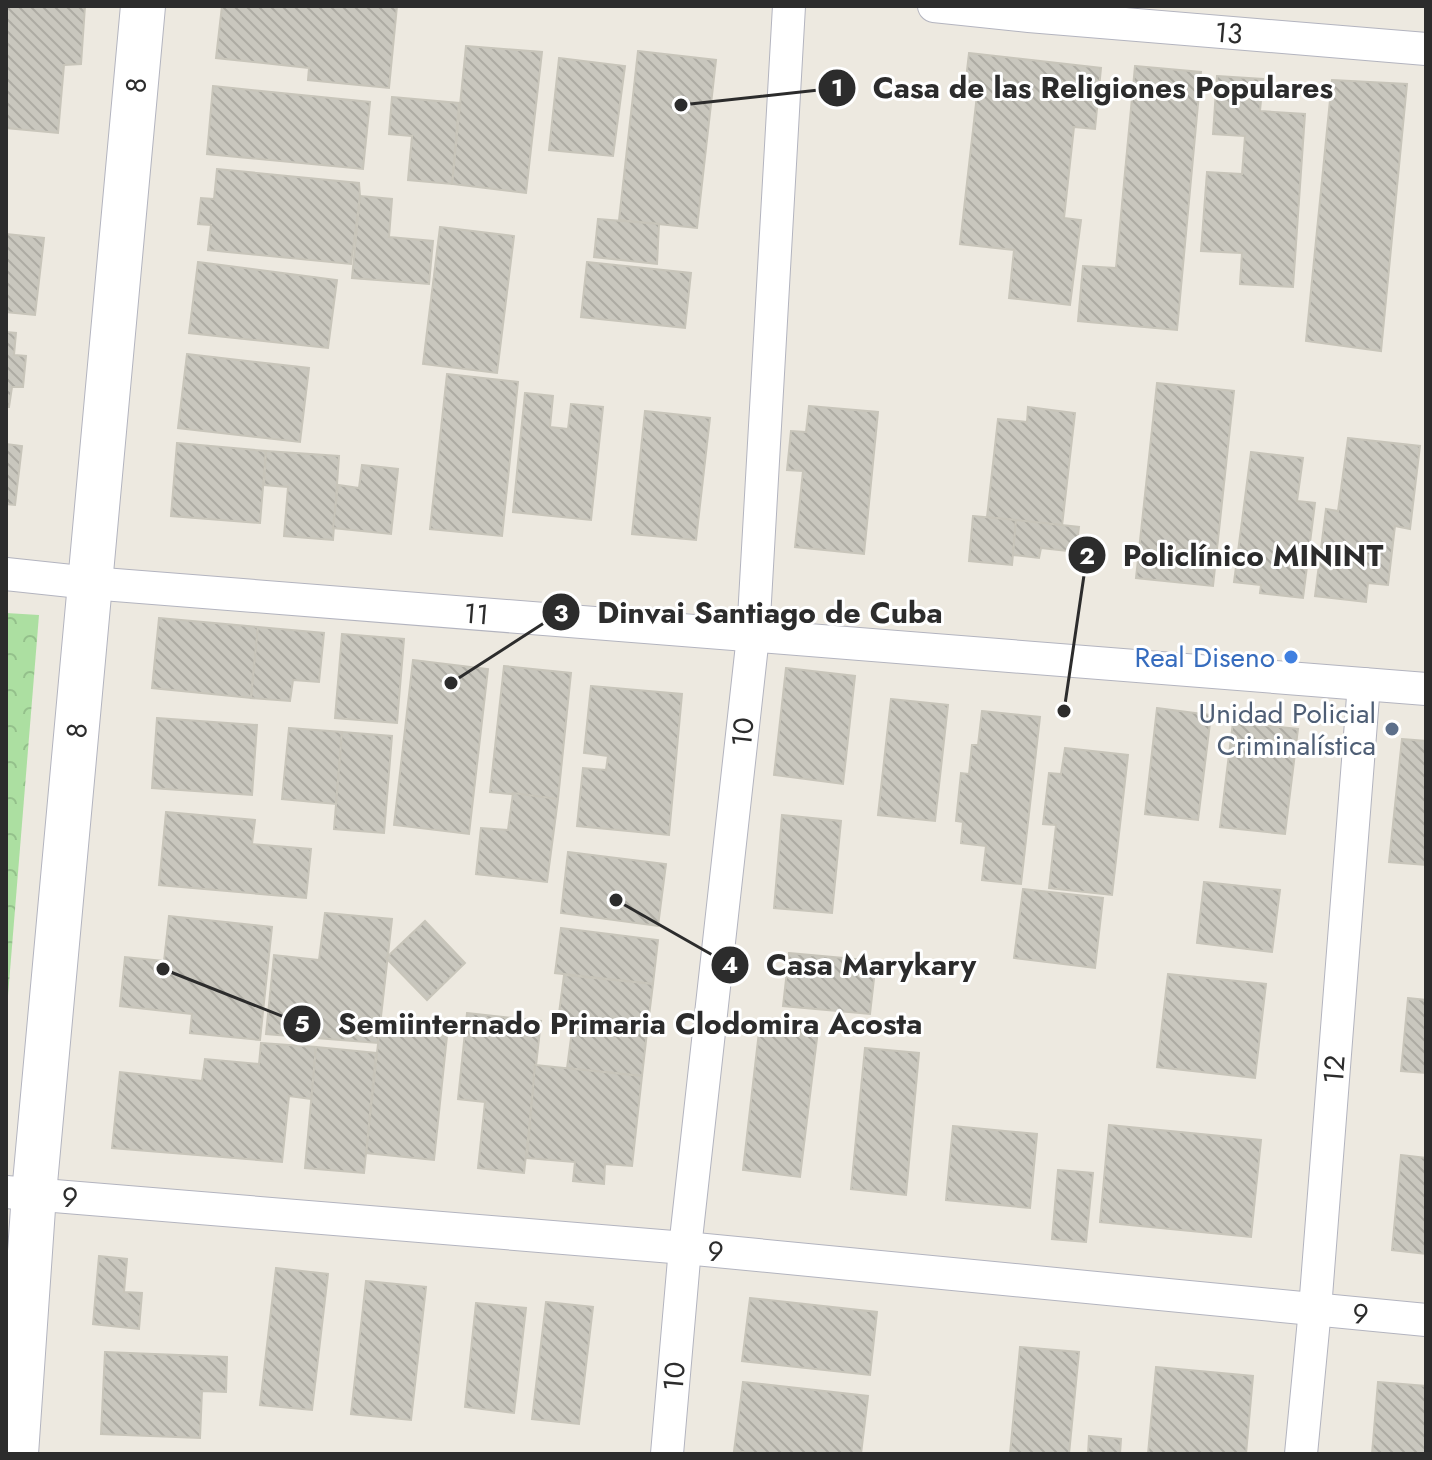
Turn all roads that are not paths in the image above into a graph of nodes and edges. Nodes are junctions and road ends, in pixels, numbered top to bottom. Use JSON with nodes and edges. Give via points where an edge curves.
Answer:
{"nodes":[{"id":1,"x":143,"y":6,"type":"edge"},
{"id":2,"x":789,"y":6,"type":"edge"},
{"id":3,"x":934,"y":6,"type":"edge"},
{"id":4,"x":1426,"y":49,"type":"edge"},
{"id":5,"x":6,"y":574,"type":"edge"},
{"id":6,"x":90,"y":583,"type":"junction"},
{"id":7,"x":753,"y":636,"type":"junction"},
{"id":8,"x":1364,"y":684,"type":"junction"},
{"id":9,"x":1426,"y":689,"type":"edge"},
{"id":10,"x":20,"y":1193,"type":"edge"},
{"id":11,"x":685,"y":1248,"type":"junction"},
{"id":12,"x":1315,"y":1309,"type":"junction"},
{"id":13,"x":1426,"y":1320,"type":"edge"},
{"id":14,"x":16,"y":1454,"type":"edge"},
{"id":15,"x":667,"y":1454,"type":"edge"},
{"id":16,"x":1301,"y":1454,"type":"edge"}],
"edges":[{"from":1,"to":6,"type":"street","name":"8"},
{"from":2,"to":7,"type":"street","name":"10"},
{"from":3,"to":4,"type":"street","name":"13"},
{"from":5,"to":6,"type":"street","name":"11"},
{"from":6,"to":7,"type":"street","name":"11"},
{"from":6,"to":10,"type":"street","name":"8"},
{"from":7,"to":8,"type":"street","name":"11"},
{"from":7,"to":11,"type":"street","name":"10"},
{"from":8,"to":9,"type":"street","name":"11"},
{"from":8,"to":12,"type":"street","name":"12"},
{"from":10,"to":11,"type":"street","name":"9"},
{"from":10,"to":14,"type":"street","name":"8"},
{"from":11,"to":12,"type":"street","name":"9"},
{"from":11,"to":15,"type":"street","name":"10"},
{"from":12,"to":13,"type":"street","name":"9"},
{"from":12,"to":16,"type":"street","name":"12"}]}
